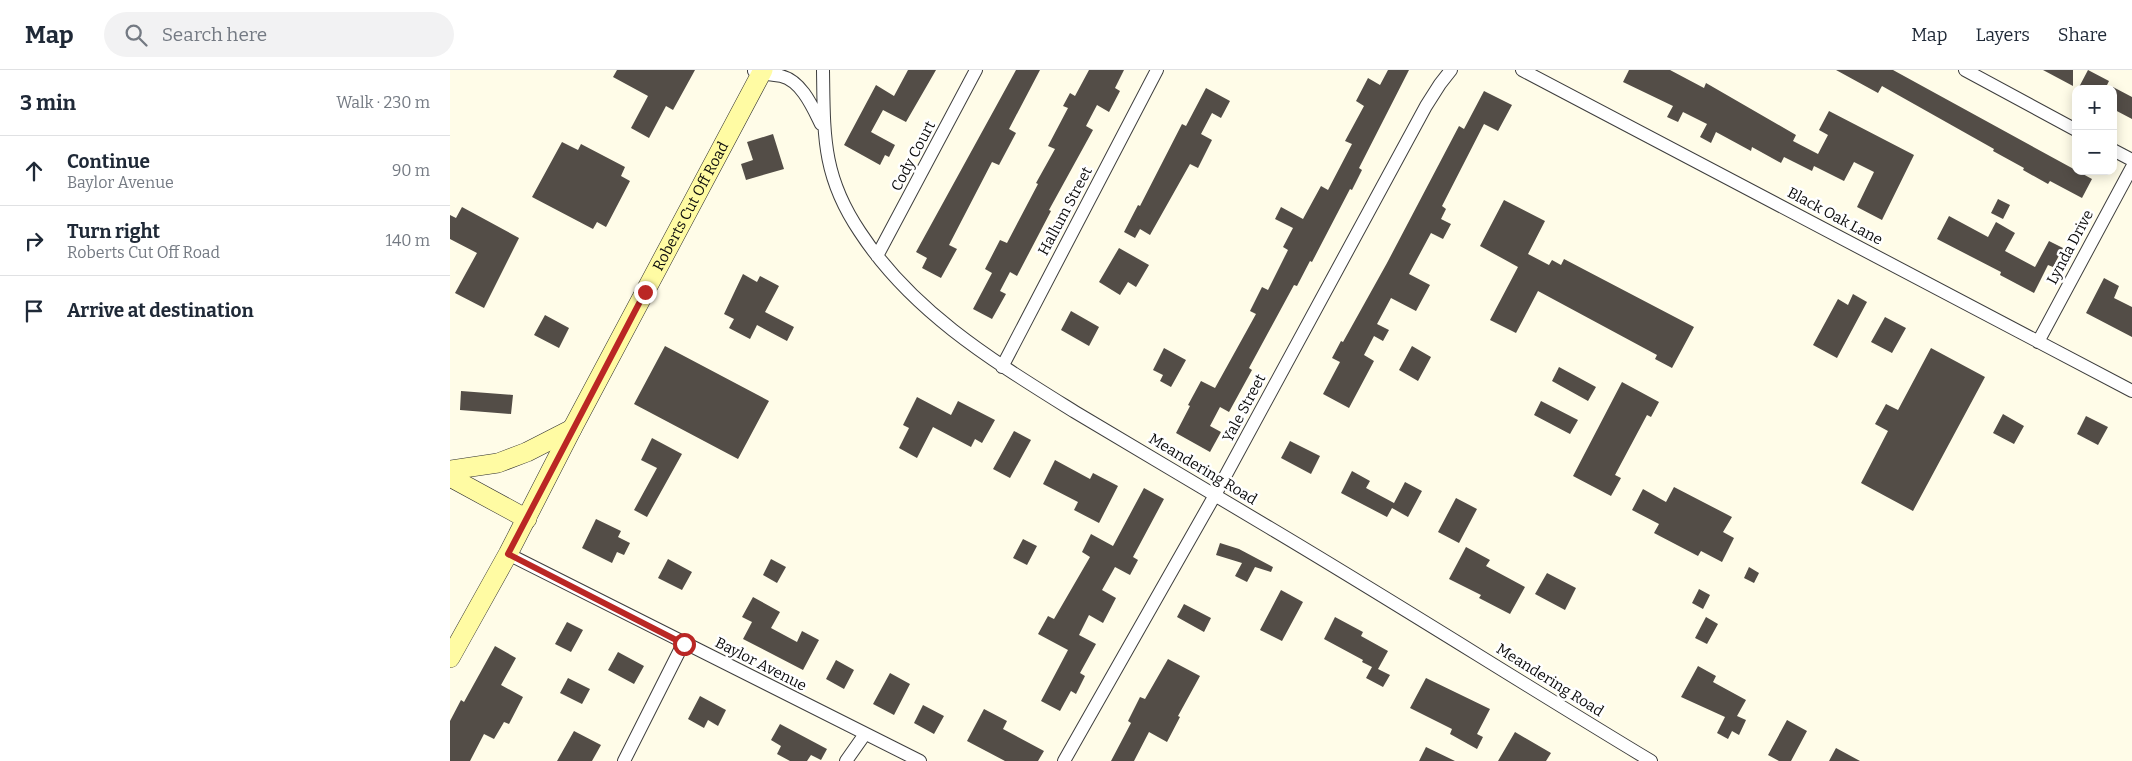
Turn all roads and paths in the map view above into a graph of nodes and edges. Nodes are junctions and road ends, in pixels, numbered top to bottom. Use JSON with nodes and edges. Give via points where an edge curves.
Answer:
{"nodes":[{"id":1,"x":823,"y":70,"type":"edge"},
{"id":2,"x":976,"y":70,"type":"edge"},
{"id":3,"x":1157,"y":70,"type":"edge"},
{"id":4,"x":1451,"y":70,"type":"edge"},
{"id":5,"x":1522,"y":70,"type":"edge"},
{"id":6,"x":1965,"y":70,"type":"edge"},
{"id":7,"x":759,"y":71,"type":"edge"},
{"id":8,"x":2072,"y":128,"type":"edge"},
{"id":9,"x":823,"y":129,"type":"junction"},
{"id":10,"x":2117,"y":152,"type":"edge"},
{"id":11,"x":2132,"y":160,"type":"edge"},
{"id":12,"x":2132,"y":167,"type":"edge"},
{"id":13,"x":877,"y":256,"type":"junction"},
{"id":14,"x":2038,"y":342,"type":"junction"},
{"id":15,"x":1002,"y":367,"type":"junction"},
{"id":16,"x":2132,"y":391,"type":"edge"},
{"id":17,"x":572,"y":429,"type":"junction"},
{"id":18,"x":450,"y":470,"type":"edge"},
{"id":19,"x":450,"y":478,"type":"edge"},
{"id":20,"x":1215,"y":495,"type":"junction"},
{"id":21,"x":527,"y":519,"type":"junction"},
{"id":22,"x":508,"y":554,"type":"junction"},
{"id":23,"x":684,"y":644,"type":"junction"},
{"id":24,"x":450,"y":658,"type":"edge"},
{"id":25,"x":865,"y":734,"type":"junction"},
{"id":26,"x":624,"y":761,"type":"edge"},
{"id":27,"x":846,"y":761,"type":"edge"},
{"id":28,"x":920,"y":761,"type":"edge"},
{"id":29,"x":1064,"y":761,"type":"edge"},
{"id":30,"x":1651,"y":761,"type":"edge"}],
"edges":[{"from":1,"to":9,"type":"street","name":"Meandering Road"},
{"from":2,"to":13,"type":"street","name":"Cody Court"},
{"from":3,"to":15,"type":"street","name":"Hallum Street"},
{"from":4,"to":20,"type":"street","name":"Yale Street","via":[[1426,106]]},
{"from":5,"to":14,"type":"street","name":"Black Oak Lane"},
{"from":6,"to":8,"type":"street"},
{"from":7,"to":9,"type":"street","name":"Meandering Road","via":[[784,77],[807,94]]},
{"from":7,"to":17,"type":"street","name":"Roberts Cut Off Road"},
{"from":9,"to":13,"type":"street","name":"Meandering Road","via":[[829,170],[840,199]]},
{"from":10,"to":11,"type":"street"},
{"from":12,"to":14,"type":"street","name":"Lynda Drive"},
{"from":13,"to":15,"type":"street","name":"Meandering Road","via":[[901,285],[945,325]]},
{"from":14,"to":16,"type":"street","name":"Black Oak Lane"},
{"from":15,"to":20,"type":"street","name":"Meandering Road"},
{"from":17,"to":18,"type":"street","via":[[498,463]]},
{"from":17,"to":21,"type":"street","name":"Roberts Cut Off Road"},
{"from":19,"to":21,"type":"street"},
{"from":20,"to":29,"type":"street","name":"Yale Street"},
{"from":20,"to":30,"type":"street","name":"Meandering Road"},
{"from":21,"to":22,"type":"street","name":"Roberts Cut Off Road"},
{"from":22,"to":23,"type":"street","name":"Baylor Avenue"},
{"from":22,"to":24,"type":"street","name":"Roberts Cut Off Road"},
{"from":23,"to":25,"type":"street","name":"Baylor Avenue"},
{"from":23,"to":26,"type":"street"},
{"from":25,"to":27,"type":"street"},
{"from":25,"to":28,"type":"street","name":"Baylor Avenue"}]}
